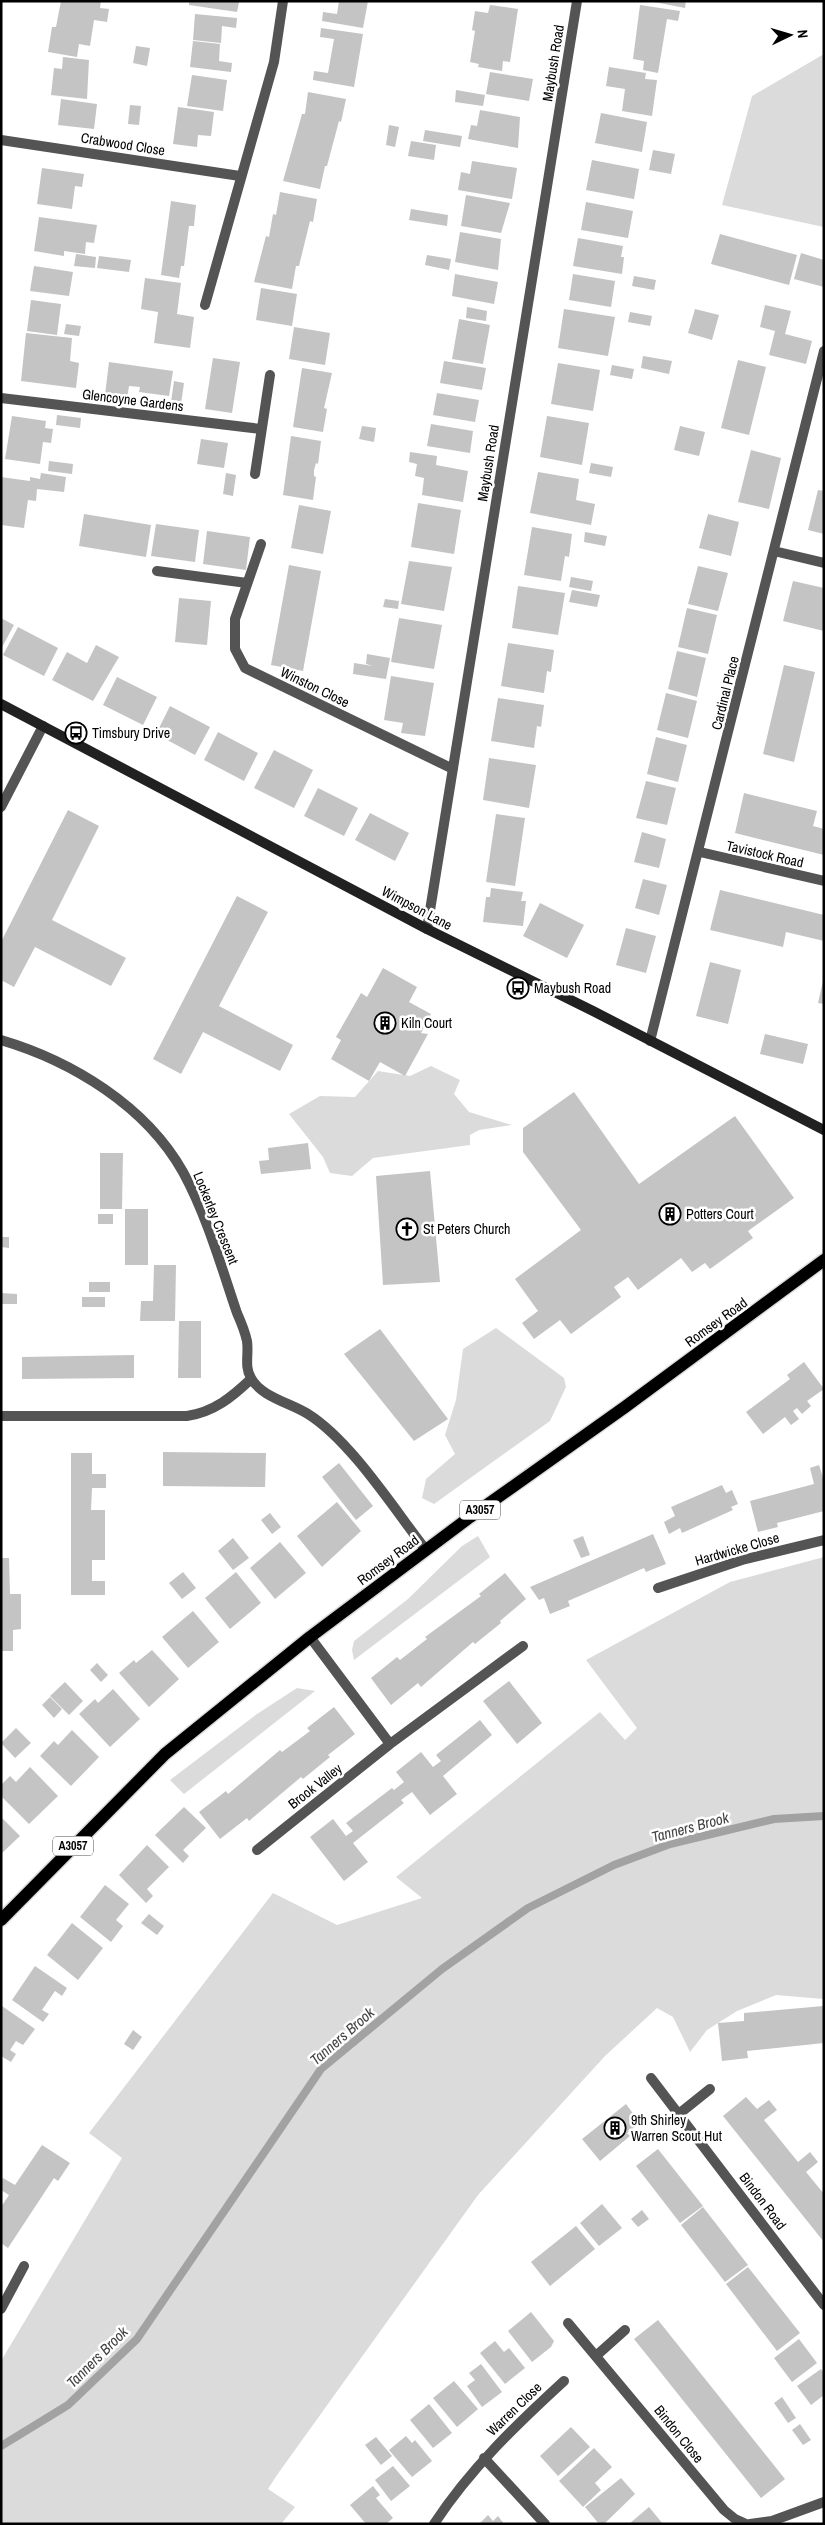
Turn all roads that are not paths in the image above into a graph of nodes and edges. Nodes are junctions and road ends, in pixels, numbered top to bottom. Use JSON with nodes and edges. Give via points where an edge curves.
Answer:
{"nodes":[{"id":1,"x":283,"y":1,"type":"edge"},
{"id":2,"x":577,"y":1,"type":"edge"},
{"id":3,"x":1,"y":140,"type":"edge"},
{"id":4,"x":240,"y":176,"type":"junction"},
{"id":5,"x":205,"y":304,"type":"dead end"},
{"id":6,"x":824,"y":351,"type":"edge"},
{"id":7,"x":270,"y":376,"type":"dead end"},
{"id":8,"x":1,"y":398,"type":"edge"},
{"id":9,"x":261,"y":430,"type":"junction"},
{"id":10,"x":255,"y":474,"type":"dead end"},
{"id":11,"x":261,"y":544,"type":"dead end"},
{"id":12,"x":774,"y":551,"type":"junction"},
{"id":13,"x":824,"y":563,"type":"edge"},
{"id":14,"x":157,"y":571,"type":"dead end"},
{"id":15,"x":246,"y":583,"type":"junction"},
{"id":16,"x":1,"y":704,"type":"edge"},
{"id":17,"x":44,"y":726,"type":"junction"},
{"id":18,"x":452,"y":769,"type":"junction"},
{"id":19,"x":1,"y":807,"type":"edge"},
{"id":20,"x":700,"y":852,"type":"junction"},
{"id":21,"x":824,"y":881,"type":"edge"},
{"id":22,"x":427,"y":929,"type":"junction"},
{"id":23,"x":1,"y":1040,"type":"edge"},
{"id":24,"x":650,"y":1041,"type":"junction"},
{"id":25,"x":824,"y":1130,"type":"edge"},
{"id":26,"x":824,"y":1260,"type":"edge"},
{"id":27,"x":251,"y":1379,"type":"junction"},
{"id":28,"x":1,"y":1416,"type":"edge"},
{"id":29,"x":824,"y":1540,"type":"edge"},
{"id":30,"x":426,"y":1550,"type":"junction"},
{"id":31,"x":658,"y":1588,"type":"dead end"},
{"id":32,"x":310,"y":1637,"type":"junction"},
{"id":33,"x":523,"y":1646,"type":"dead end"},
{"id":34,"x":390,"y":1744,"type":"junction"},
{"id":35,"x":257,"y":1850,"type":"dead end"},
{"id":36,"x":1,"y":1920,"type":"edge"},
{"id":37,"x":651,"y":2078,"type":"dead end"},
{"id":38,"x":710,"y":2089,"type":"dead end"},
{"id":39,"x":680,"y":2114,"type":"junction"},
{"id":40,"x":24,"y":2266,"type":"dead end"},
{"id":41,"x":824,"y":2305,"type":"edge"},
{"id":42,"x":1,"y":2310,"type":"edge"},
{"id":43,"x":568,"y":2323,"type":"dead end"},
{"id":44,"x":625,"y":2330,"type":"dead end"},
{"id":45,"x":596,"y":2356,"type":"junction"},
{"id":46,"x":564,"y":2380,"type":"dead end"},
{"id":47,"x":484,"y":2458,"type":"junction"},
{"id":48,"x":824,"y":2502,"type":"edge"},
{"id":49,"x":434,"y":2524,"type":"edge"},
{"id":50,"x":545,"y":2524,"type":"edge"},
{"id":51,"x":746,"y":2524,"type":"edge"},
{"id":52,"x":750,"y":2524,"type":"edge"}],
"edges":[{"from":1,"to":4,"type":"street","via":[[274,62]]},
{"from":2,"to":18,"type":"street","name":"Maybush Road"},
{"from":3,"to":4,"type":"street","name":"Crabwood Close"},
{"from":4,"to":5,"type":"street"},
{"from":6,"to":12,"type":"street","name":"Cardinal Place"},
{"from":7,"to":9,"type":"street"},
{"from":8,"to":9,"type":"street","name":"Glencoyne Gardens"},
{"from":9,"to":10,"type":"street"},
{"from":11,"to":15,"type":"street","name":"Winston Close"},
{"from":12,"to":13,"type":"street"},
{"from":12,"to":20,"type":"street","name":"Cardinal Place"},
{"from":14,"to":15,"type":"street"},
{"from":15,"to":18,"type":"street","name":"Winston Close","via":[[235,618],[235,649],[245,668]]},
{"from":16,"to":17,"type":"street","name":"Wimpson Lane"},
{"from":17,"to":19,"type":"street"},
{"from":17,"to":22,"type":"street","name":"Wimpson Lane"},
{"from":18,"to":22,"type":"street","name":"Maybush Road"},
{"from":20,"to":21,"type":"street","name":"Tavistock Road"},
{"from":20,"to":24,"type":"street","name":"Cardinal Place"},
{"from":22,"to":24,"type":"street","name":"Wimpson Lane"},
{"from":23,"to":27,"type":"street","name":"Lockerley Crescent","via":[[47,1057],[92,1081],[135,1113],[163,1141],[201,1211],[244,1332]]},
{"from":24,"to":25,"type":"street","name":"Wimpson Lane"},
{"from":26,"to":30,"type":"main road","name":"Romsey Road","number":"A3057"},
{"from":27,"to":28,"type":"street","via":[[223,1403],[187,1416]]},
{"from":27,"to":30,"type":"street","via":[[268,1394],[308,1414],[336,1436]]},
{"from":29,"to":31,"type":"street","name":"Hardwicke Close","via":[[742,1560]]},
{"from":30,"to":32,"type":"main road","name":"Romsey Road","number":"A3057"},
{"from":32,"to":34,"type":"street"},
{"from":32,"to":36,"type":"main road","name":"Romsey Road","number":"A3057","via":[[164,1754]]},
{"from":33,"to":34,"type":"street","name":"Brook Valley"},
{"from":34,"to":35,"type":"street","name":"Brook Valley"},
{"from":37,"to":39,"type":"street","name":"Bindon Road"},
{"from":38,"to":39,"type":"street"},
{"from":39,"to":41,"type":"street","name":"Bindon Road"},
{"from":40,"to":42,"type":"street"},
{"from":43,"to":45,"type":"street","name":"Bindon Close"},
{"from":44,"to":45,"type":"street"},
{"from":45,"to":51,"type":"street","name":"Bindon Close","via":[[724,2510]]},
{"from":46,"to":47,"type":"street","name":"Warren Close"},
{"from":47,"to":49,"type":"street","name":"Warren Close","via":[[453,2494]]},
{"from":47,"to":50,"type":"street"},
{"from":48,"to":52,"type":"street","via":[[772,2521]]}]}
